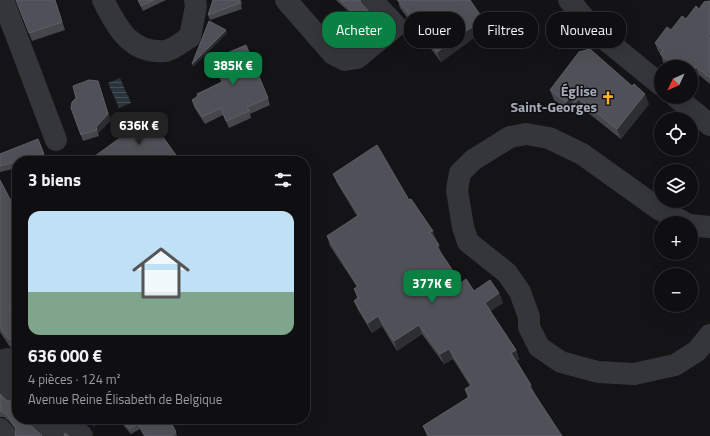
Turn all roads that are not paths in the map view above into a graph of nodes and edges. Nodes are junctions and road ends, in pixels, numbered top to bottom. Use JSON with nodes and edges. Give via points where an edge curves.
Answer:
{"nodes":[{"id":1,"x":3,"y":0,"type":"edge"},
{"id":2,"x":103,"y":0,"type":"edge"},
{"id":3,"x":194,"y":0,"type":"edge"},
{"id":4,"x":286,"y":0,"type":"edge"},
{"id":5,"x":372,"y":0,"type":"edge"},
{"id":6,"x":570,"y":0,"type":"edge"},
{"id":7,"x":654,"y":79,"type":"edge"},
{"id":8,"x":684,"y":104,"type":"edge"},
{"id":9,"x":710,"y":125,"type":"edge"},
{"id":10,"x":56,"y":140,"type":"dead end"},
{"id":11,"x":672,"y":216,"type":"edge"},
{"id":12,"x":698,"y":226,"type":"edge"},
{"id":13,"x":710,"y":227,"type":"edge"},
{"id":14,"x":710,"y":335,"type":"edge"},
{"id":15,"x":0,"y":361,"type":"edge"},
{"id":16,"x":12,"y":363,"type":"edge"},
{"id":17,"x":0,"y":380,"type":"edge"},
{"id":18,"x":12,"y":392,"type":"edge"},
{"id":19,"x":43,"y":424,"type":"edge"},
{"id":20,"x":71,"y":424,"type":"edge"},
{"id":21,"x":0,"y":429,"type":"edge"},
{"id":22,"x":6,"y":436,"type":"edge"},
{"id":23,"x":55,"y":436,"type":"edge"},
{"id":24,"x":82,"y":436,"type":"edge"}],
"edges":[{"from":1,"to":10,"type":"street"},
{"from":2,"to":3,"type":"street","via":[[118,29],[140,49],[166,51],[190,37],[196,6]]},
{"from":4,"to":5,"type":"street","via":[[333,54],[345,60],[357,58],[396,26]]},
{"from":6,"to":7,"type":"street","via":[[596,32]]},
{"from":8,"to":9,"type":"street"},
{"from":11,"to":14,"type":"street","via":[[582,154],[549,138],[526,134],[510,137],[473,160],[460,173],[457,190],[468,242],[508,273],[520,292],[529,317],[529,327],[539,347],[561,362],[598,372],[634,374],[675,365],[697,351]]},
{"from":12,"to":13,"type":"street"},
{"from":15,"to":16,"type":"street","via":[[8,359]]},
{"from":17,"to":18,"type":"street"},
{"from":19,"to":23,"type":"street"},
{"from":20,"to":24,"type":"street"},
{"from":21,"to":22,"type":"street"}]}
